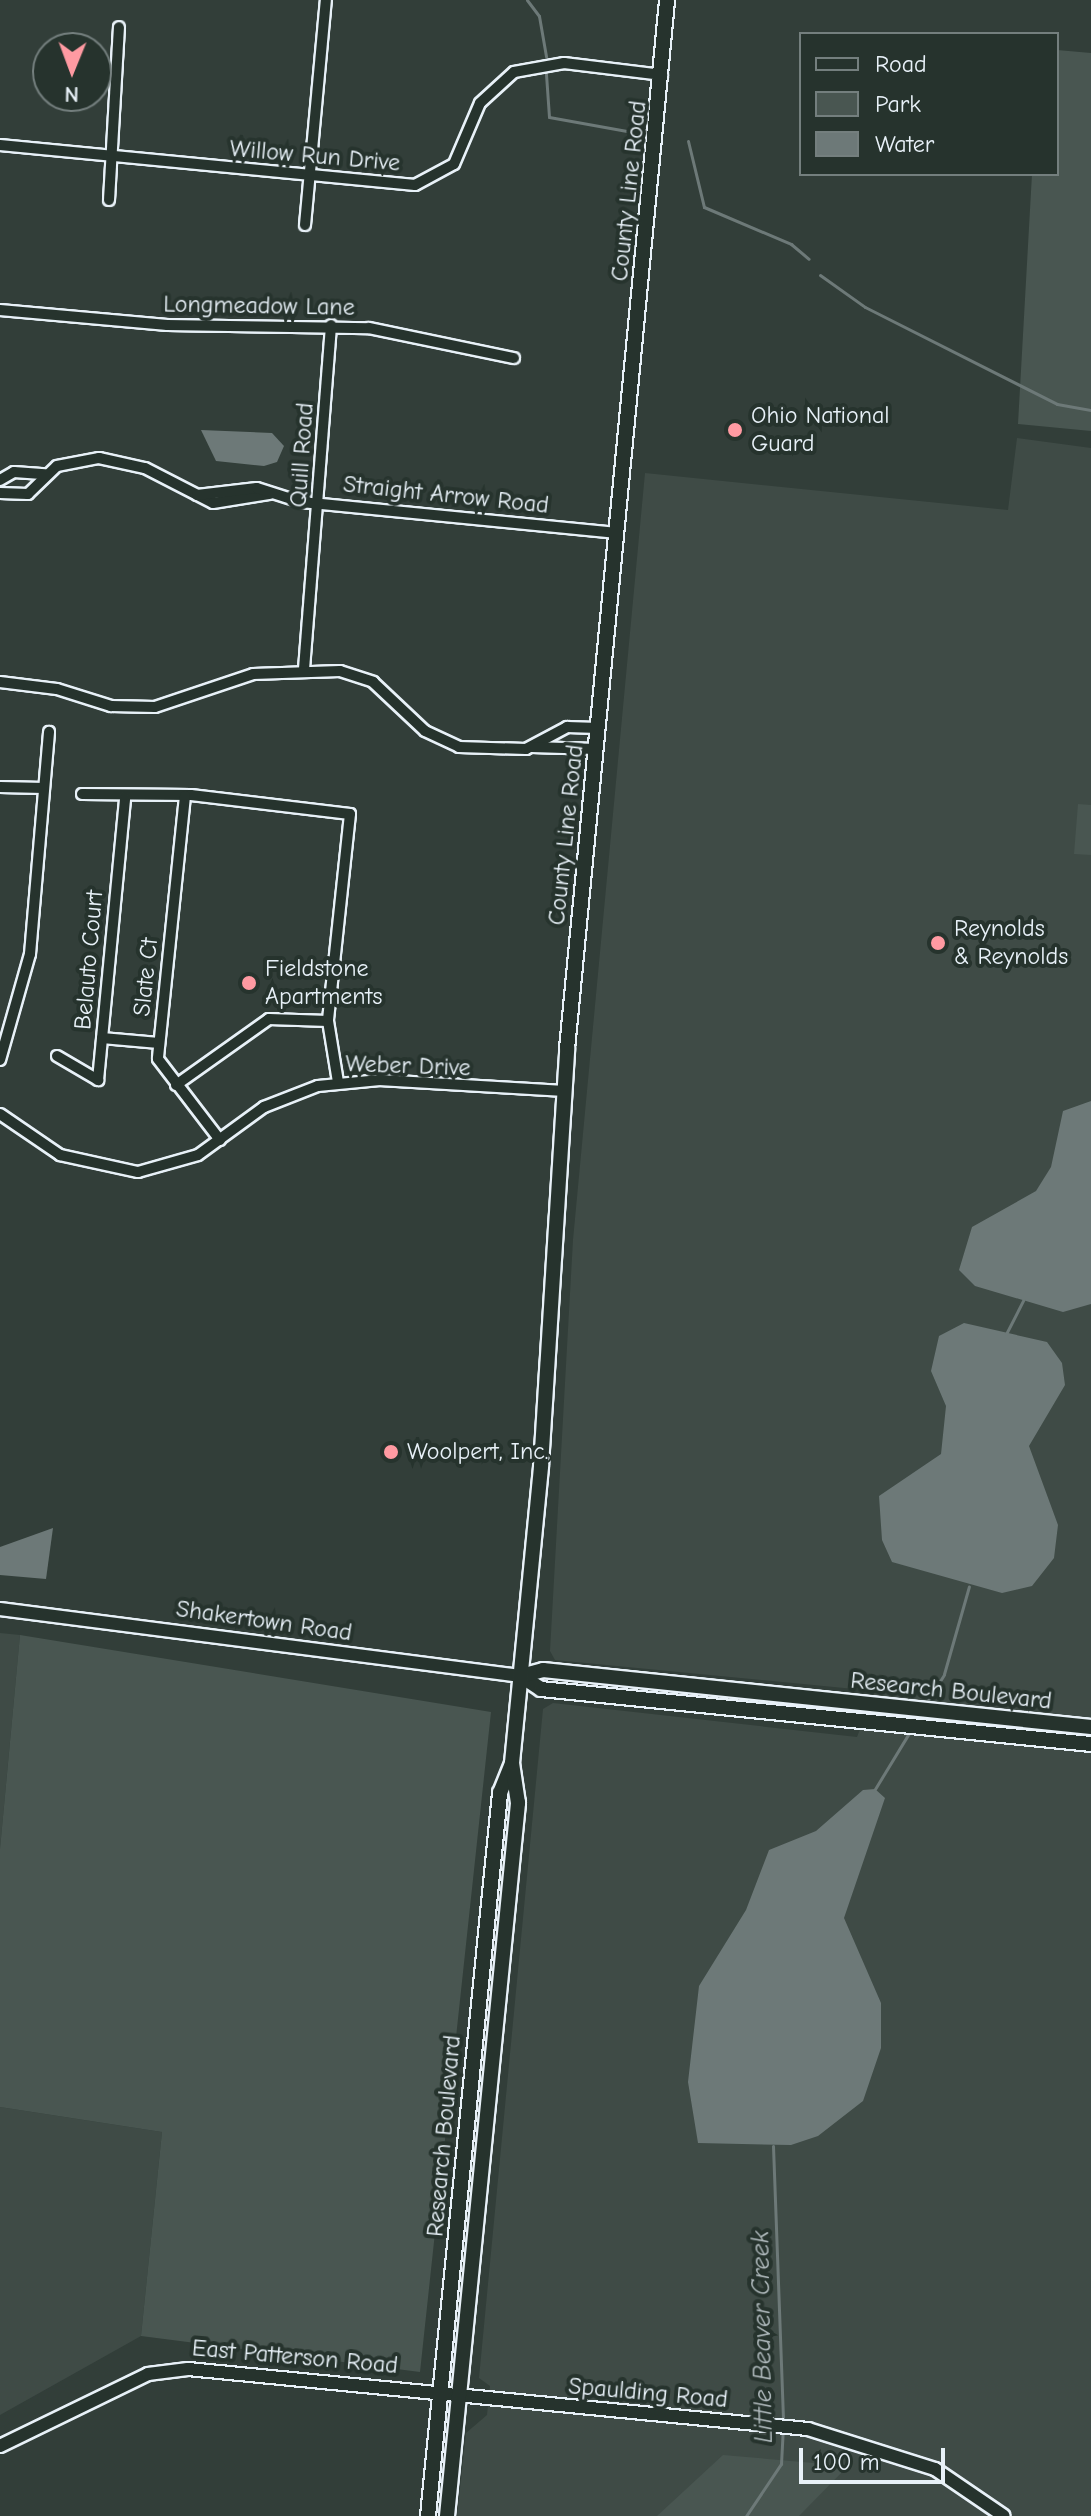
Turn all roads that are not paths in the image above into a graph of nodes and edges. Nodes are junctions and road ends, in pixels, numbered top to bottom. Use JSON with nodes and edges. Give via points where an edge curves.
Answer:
{"nodes":[{"id":1,"x":326,"y":0,"type":"edge"},
{"id":2,"x":667,"y":0,"type":"edge"},
{"id":3,"x":119,"y":27,"type":"dead end"},
{"id":4,"x":662,"y":75,"type":"junction"},
{"id":5,"x":0,"y":145,"type":"edge"},
{"id":6,"x":111,"y":156,"type":"junction"},
{"id":7,"x":308,"y":175,"type":"junction"},
{"id":8,"x":109,"y":200,"type":"dead end"},
{"id":9,"x":305,"y":225,"type":"dead end"},
{"id":10,"x":0,"y":310,"type":"edge"},
{"id":11,"x":331,"y":325,"type":"junction"},
{"id":12,"x":514,"y":358,"type":"dead end"},
{"id":13,"x":45,"y":474,"type":"junction"},
{"id":14,"x":0,"y":480,"type":"edge"},
{"id":15,"x":0,"y":493,"type":"edge"},
{"id":16,"x":272,"y":494,"type":"junction"},
{"id":17,"x":197,"y":495,"type":"junction"},
{"id":18,"x":318,"y":503,"type":"junction"},
{"id":19,"x":617,"y":533,"type":"junction"},
{"id":20,"x":304,"y":669,"type":"junction"},
{"id":21,"x":0,"y":682,"type":"edge"},
{"id":22,"x":598,"y":728,"type":"junction"},
{"id":23,"x":49,"y":732,"type":"dead end"},
{"id":24,"x":532,"y":747,"type":"junction"},
{"id":25,"x":596,"y":749,"type":"junction"},
{"id":26,"x":0,"y":787,"type":"edge"},
{"id":27,"x":44,"y":788,"type":"junction"},
{"id":28,"x":82,"y":794,"type":"dead end"},
{"id":29,"x":185,"y":796,"type":"junction"},
{"id":30,"x":125,"y":798,"type":"junction"},
{"id":31,"x":328,"y":1021,"type":"junction"},
{"id":32,"x":102,"y":1038,"type":"junction"},
{"id":33,"x":159,"y":1043,"type":"junction"},
{"id":34,"x":57,"y":1056,"type":"dead end"},
{"id":35,"x":0,"y":1060,"type":"edge"},
{"id":36,"x":338,"y":1082,"type":"junction"},
{"id":37,"x":176,"y":1085,"type":"junction"},
{"id":38,"x":564,"y":1091,"type":"junction"},
{"id":39,"x":0,"y":1114,"type":"edge"},
{"id":40,"x":220,"y":1140,"type":"junction"},
{"id":41,"x":0,"y":1609,"type":"edge"},
{"id":42,"x":521,"y":1676,"type":"junction"},
{"id":43,"x":1091,"y":1727,"type":"edge"},
{"id":44,"x":1091,"y":1744,"type":"edge"},
{"id":45,"x":512,"y":1763,"type":"junction"},
{"id":46,"x":477,"y":2019,"type":"junction"},
{"id":47,"x":495,"y":2021,"type":"junction"},
{"id":48,"x":441,"y":2393,"type":"junction"},
{"id":49,"x":458,"y":2397,"type":"junction"},
{"id":50,"x":0,"y":2446,"type":"edge"},
{"id":51,"x":428,"y":2516,"type":"edge"},
{"id":52,"x":447,"y":2516,"type":"edge"},
{"id":53,"x":1004,"y":2516,"type":"edge"}],
"edges":[{"from":1,"to":7,"type":"street"},
{"from":2,"to":4,"type":"main road","name":"County Line Road"},
{"from":3,"to":6,"type":"street"},
{"from":4,"to":7,"type":"street","name":"Willow Run Drive","via":[[564,63],[524,68],[485,96],[461,153],[435,179],[408,185]]},
{"from":4,"to":19,"type":"main road","name":"County Line Road"},
{"from":5,"to":6,"type":"street","name":"Willow Run Drive"},
{"from":6,"to":7,"type":"street","name":"Willow Run Drive"},
{"from":6,"to":8,"type":"street"},
{"from":7,"to":9,"type":"street"},
{"from":10,"to":11,"type":"street","name":"Longmeadow Lane","via":[[167,325]]},
{"from":11,"to":12,"type":"street","name":"Longmeadow Lane"},
{"from":11,"to":18,"type":"street","name":"Quill Road"},
{"from":13,"to":14,"type":"street","name":"Straight Arrow Road","via":[[14,472]]},
{"from":13,"to":15,"type":"street","name":"Straight Arrow Road","via":[[28,494]]},
{"from":13,"to":17,"type":"street","name":"Straight Arrow Road","via":[[77,458],[125,461]]},
{"from":16,"to":17,"type":"street","name":"Straight Arrow Road","via":[[239,487]]},
{"from":16,"to":17,"type":"street","name":"Straight Arrow Road","via":[[235,505]]},
{"from":16,"to":18,"type":"street","name":"Straight Arrow Road"},
{"from":18,"to":19,"type":"street","name":"Straight Arrow Road"},
{"from":18,"to":20,"type":"street","name":"Quill Road"},
{"from":19,"to":22,"type":"main road","name":"County Line Road"},
{"from":20,"to":21,"type":"street","via":[[253,674],[155,707],[111,706],[57,689]]},
{"from":20,"to":24,"type":"street","via":[[373,682],[445,743]]},
{"from":22,"to":24,"type":"street","via":[[567,727]]},
{"from":22,"to":25,"type":"main road","name":"County Line Road"},
{"from":23,"to":27,"type":"street"},
{"from":24,"to":25,"type":"street"},
{"from":25,"to":38,"type":"main road","name":"County Line Road"},
{"from":26,"to":27,"type":"street"},
{"from":27,"to":35,"type":"street","via":[[30,954]]},
{"from":28,"to":30,"type":"street"},
{"from":29,"to":30,"type":"street"},
{"from":29,"to":31,"type":"street","via":[[350,814]]},
{"from":29,"to":33,"type":"street","name":"Slate Ct"},
{"from":30,"to":32,"type":"street","name":"Belauto Court"},
{"from":31,"to":36,"type":"street"},
{"from":31,"to":37,"type":"street","via":[[269,1019]]},
{"from":32,"to":33,"type":"street"},
{"from":32,"to":34,"type":"street","name":"Belauto Court","via":[[98,1080]]},
{"from":33,"to":37,"type":"street","name":"Slate Ct","via":[[161,1069]]},
{"from":36,"to":38,"type":"street","name":"Weber Drive"},
{"from":36,"to":40,"type":"street","name":"Weber Drive","via":[[264,1107]]},
{"from":37,"to":40,"type":"street","name":"Slate Ct"},
{"from":38,"to":42,"type":"main road","name":"County Line Road"},
{"from":39,"to":40,"type":"street","name":"Weber Drive","via":[[60,1155],[110,1170],[170,1166]]},
{"from":41,"to":42,"type":"street","name":"Shakertown Road"},
{"from":42,"to":43,"type":"main road","name":"Research Boulevard","via":[[543,1670]]},
{"from":42,"to":44,"type":"main road","name":"Research Boulevard","via":[[541,1689]]},
{"from":42,"to":45,"type":"main road","name":"Research Boulevard"},
{"from":45,"to":46,"type":"main road","name":"Research Boulevard","via":[[500,1793]]},
{"from":45,"to":47,"type":"main road","name":"Research Boulevard","via":[[518,1803]]},
{"from":46,"to":47,"type":"main road"},
{"from":46,"to":48,"type":"main road","name":"Research Boulevard"},
{"from":47,"to":49,"type":"main road","name":"Research Boulevard"},
{"from":48,"to":49,"type":"street","name":"East Patterson Road"},
{"from":48,"to":50,"type":"street","name":"East Patterson Road","via":[[168,2370],[116,2387]]},
{"from":48,"to":51,"type":"main road","name":"Research Boulevard"},
{"from":49,"to":52,"type":"main road","name":"Research Boulevard"},
{"from":49,"to":53,"type":"street","name":"Spaulding Road","via":[[808,2429],[935,2469]]}]}
